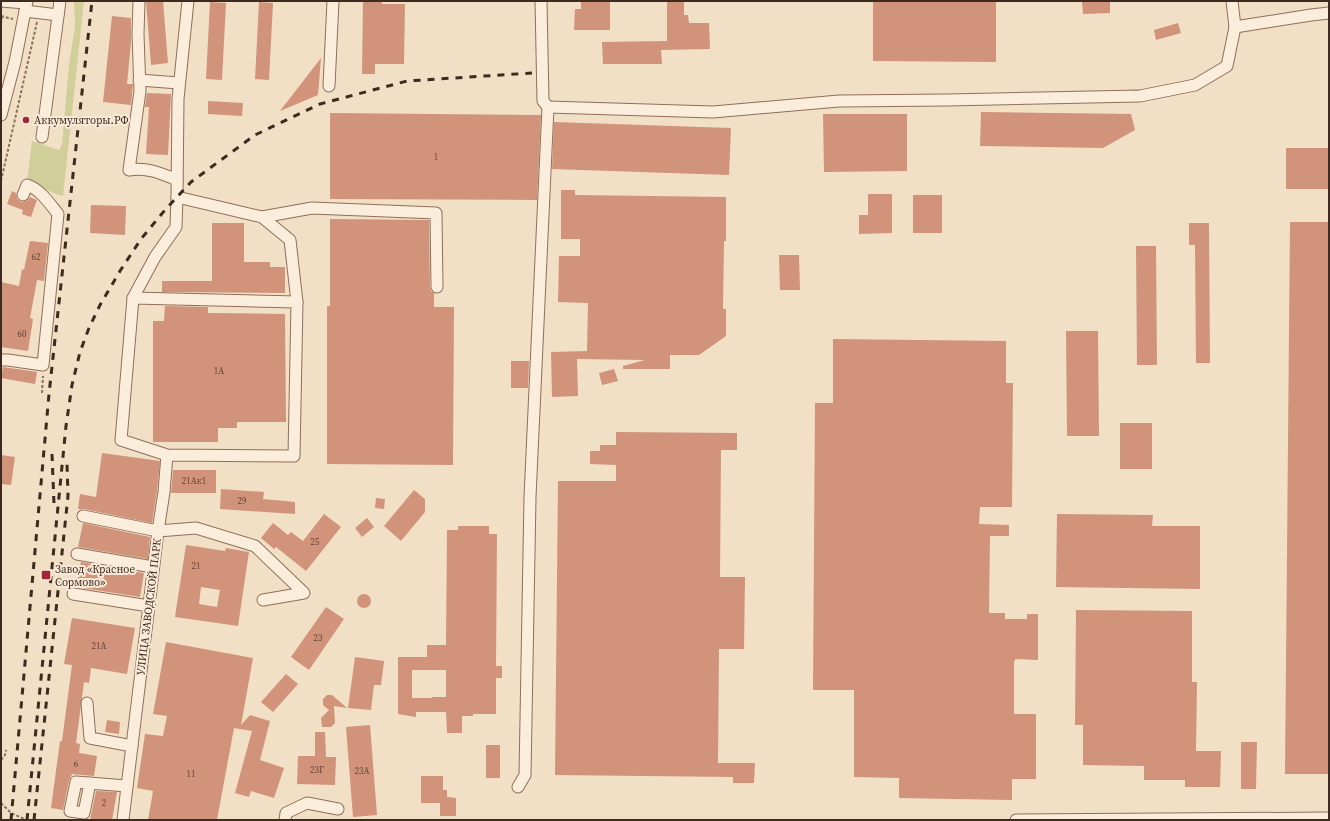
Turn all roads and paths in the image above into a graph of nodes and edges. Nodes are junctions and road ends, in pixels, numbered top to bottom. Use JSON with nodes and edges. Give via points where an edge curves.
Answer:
{"nodes":[{"id":1,"x":1,"y":1,"type":"edge"},
{"id":2,"x":60,"y":1,"type":"edge"},
{"id":3,"x":138,"y":1,"type":"edge"},
{"id":4,"x":188,"y":1,"type":"edge"},
{"id":5,"x":333,"y":1,"type":"edge"},
{"id":6,"x":541,"y":1,"type":"edge"},
{"id":7,"x":1232,"y":1,"type":"edge"},
{"id":8,"x":26,"y":5,"type":"edge"},
{"id":9,"x":39,"y":13,"type":"junction"},
{"id":10,"x":1329,"y":13,"type":"edge"},
{"id":11,"x":58,"y":15,"type":"junction"},
{"id":12,"x":1235,"y":27,"type":"junction"},
{"id":13,"x":139,"y":80,"type":"junction"},
{"id":14,"x":179,"y":83,"type":"junction"},
{"id":15,"x":329,"y":86,"type":"dead end"},
{"id":16,"x":548,"y":107,"type":"junction"},
{"id":17,"x":1,"y":115,"type":"edge"},
{"id":18,"x":42,"y":137,"type":"dead end"},
{"id":19,"x":177,"y":180,"type":"junction"},
{"id":20,"x":1,"y":181,"type":"edge"},
{"id":21,"x":23,"y":195,"type":"dead end"},
{"id":22,"x":177,"y":196,"type":"junction"},
{"id":23,"x":262,"y":217,"type":"junction"},
{"id":24,"x":437,"y":287,"type":"dead end"},
{"id":25,"x":133,"y":298,"type":"junction"},
{"id":26,"x":297,"y":302,"type":"junction"},
{"id":27,"x":1,"y":360,"type":"edge"},
{"id":28,"x":42,"y":388,"type":"dead end"},
{"id":29,"x":42,"y":393,"type":"dead end"},
{"id":30,"x":167,"y":455,"type":"junction"},
{"id":31,"x":83,"y":516,"type":"dead end"},
{"id":32,"x":158,"y":531,"type":"junction"},
{"id":33,"x":77,"y":554,"type":"dead end"},
{"id":34,"x":153,"y":567,"type":"junction"},
{"id":35,"x":73,"y":594,"type":"dead end"},
{"id":36,"x":263,"y":600,"type":"dead end"},
{"id":37,"x":149,"y":606,"type":"junction"},
{"id":38,"x":87,"y":703,"type":"dead end"},
{"id":39,"x":132,"y":746,"type":"junction"},
{"id":40,"x":6,"y":750,"type":"dead end"},
{"id":41,"x":1,"y":760,"type":"edge"},
{"id":42,"x":90,"y":783,"type":"dead end"},
{"id":43,"x":127,"y":786,"type":"junction"},
{"id":44,"x":518,"y":787,"type":"dead end"},
{"id":45,"x":1,"y":803,"type":"edge"},
{"id":46,"x":338,"y":810,"type":"dead end"},
{"id":47,"x":1329,"y":818,"type":"edge"},
{"id":48,"x":27,"y":820,"type":"edge"},
{"id":49,"x":123,"y":820,"type":"edge"},
{"id":50,"x":285,"y":820,"type":"edge"},
{"id":51,"x":1016,"y":820,"type":"edge"}],
"edges":[{"from":1,"to":8,"type":"street"},
{"from":2,"to":11,"type":"street"},
{"from":3,"to":13,"type":"street"},
{"from":4,"to":14,"type":"street"},
{"from":5,"to":15,"type":"street"},
{"from":6,"to":16,"type":"street","via":[[543,101]]},
{"from":7,"to":12,"type":"street"},
{"from":8,"to":9,"type":"street"},
{"from":8,"to":17,"type":"street"},
{"from":9,"to":11,"type":"street"},
{"from":9,"to":20,"type":"path"},
{"from":10,"to":12,"type":"street"},
{"from":11,"to":18,"type":"street"},
{"from":12,"to":16,"type":"street","via":[[1227,66],[1195,85],[1140,96],[839,101],[713,112]]},
{"from":13,"to":14,"type":"street"},
{"from":13,"to":19,"type":"street","via":[[140,91],[129,170],[158,172]]},
{"from":14,"to":19,"type":"street"},
{"from":16,"to":44,"type":"street","via":[[530,497],[525,775]]},
{"from":19,"to":22,"type":"street"},
{"from":21,"to":27,"type":"street","via":[[26,185],[33,187],[58,214],[43,365]]},
{"from":22,"to":23,"type":"street"},
{"from":22,"to":25,"type":"street","via":[[176,227],[155,257]]},
{"from":23,"to":24,"type":"street","via":[[312,208],[436,213]]},
{"from":23,"to":26,"type":"street","via":[[290,240]]},
{"from":25,"to":26,"type":"street"},
{"from":25,"to":30,"type":"street","via":[[121,440]]},
{"from":26,"to":30,"type":"street","via":[[294,456]]},
{"from":28,"to":29,"type":"path"},
{"from":30,"to":32,"type":"street"},
{"from":31,"to":32,"type":"street"},
{"from":32,"to":34,"type":"street","name":"УЛИЦА ЗАВОДСКОЙ ПАРК"},
{"from":32,"to":36,"type":"street","name":"УЛИЦА ЗАВОДСКОЙ ПАРК","via":[[196,528],[255,546],[304,593]]},
{"from":33,"to":34,"type":"street"},
{"from":34,"to":37,"type":"street","name":"УЛИЦА ЗАВОДСКОЙ ПАРК"},
{"from":35,"to":37,"type":"street"},
{"from":37,"to":39,"type":"street","name":"УЛИЦА ЗАВОДСКОЙ ПАРК"},
{"from":38,"to":39,"type":"street","via":[[90,738]]},
{"from":39,"to":43,"type":"street","name":"УЛИЦА ЗАВОДСКОЙ ПАРК"},
{"from":40,"to":41,"type":"path"},
{"from":42,"to":43,"type":"street"},
{"from":43,"to":49,"type":"street","name":"УЛИЦА ЗАВОДСКОЙ ПАРК"},
{"from":45,"to":48,"type":"path","via":[[11,812]]},
{"from":46,"to":50,"type":"street","via":[[307,803],[286,813]]},
{"from":47,"to":51,"type":"street"}]}
